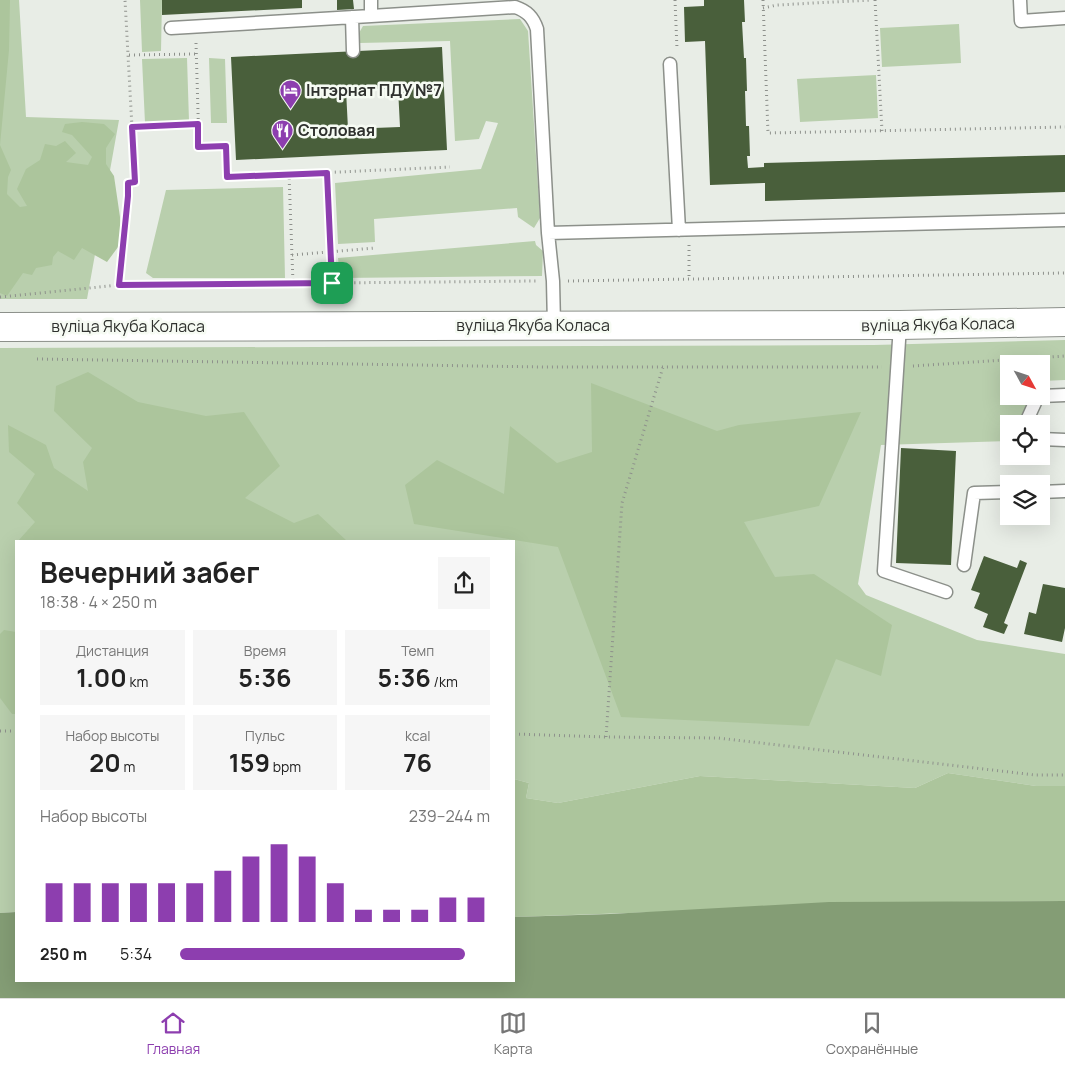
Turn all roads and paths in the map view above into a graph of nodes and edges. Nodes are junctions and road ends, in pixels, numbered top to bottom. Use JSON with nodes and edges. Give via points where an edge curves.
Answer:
{"nodes":[{"id":1,"x":125,"y":0,"type":"edge"},
{"id":2,"x":371,"y":0,"type":"edge"},
{"id":3,"x":675,"y":0,"type":"edge"},
{"id":4,"x":763,"y":0,"type":"edge"},
{"id":5,"x":871,"y":0,"type":"edge"},
{"id":6,"x":876,"y":0,"type":"edge"},
{"id":7,"x":1020,"y":0,"type":"edge"},
{"id":8,"x":763,"y":8,"type":"junction"},
{"id":9,"x":371,"y":16,"type":"junction"},
{"id":10,"x":352,"y":17,"type":"junction"},
{"id":11,"x":1065,"y":18,"type":"edge"},
{"id":12,"x":196,"y":27,"type":"junction"},
{"id":13,"x":170,"y":28,"type":"dead end"},
{"id":14,"x":676,"y":42,"type":"dead end"},
{"id":15,"x":353,"y":51,"type":"dead end"},
{"id":16,"x":196,"y":54,"type":"junction"},
{"id":17,"x":129,"y":55,"type":"junction"},
{"id":18,"x":670,"y":64,"type":"dead end"},
{"id":19,"x":198,"y":124,"type":"junction"},
{"id":20,"x":132,"y":127,"type":"junction"},
{"id":21,"x":1065,"y":128,"type":"edge"},
{"id":22,"x":882,"y":131,"type":"junction"},
{"id":23,"x":450,"y":167,"type":"dead end"},
{"id":24,"x":327,"y":173,"type":"junction"},
{"id":25,"x":289,"y":174,"type":"junction"},
{"id":26,"x":1065,"y":220,"type":"edge"},
{"id":27,"x":684,"y":230,"type":"junction"},
{"id":28,"x":548,"y":233,"type":"junction"},
{"id":29,"x":376,"y":248,"type":"dead end"},
{"id":30,"x":330,"y":252,"type":"junction"},
{"id":31,"x":292,"y":255,"type":"junction"},
{"id":32,"x":1065,"y":273,"type":"edge"},
{"id":33,"x":689,"y":280,"type":"junction"},
{"id":34,"x":553,"y":281,"type":"junction"},
{"id":35,"x":293,"y":283,"type":"junction"},
{"id":36,"x":332,"y":283,"type":"junction"},
{"id":37,"x":119,"y":285,"type":"junction"},
{"id":38,"x":0,"y":297,"type":"edge"},
{"id":39,"x":1065,"y":322,"type":"edge"},
{"id":40,"x":554,"y":325,"type":"junction"},
{"id":41,"x":900,"y":325,"type":"junction"},
{"id":42,"x":0,"y":327,"type":"edge"},
{"id":43,"x":1065,"y":356,"type":"edge"},
{"id":44,"x":37,"y":359,"type":"dead end"},
{"id":45,"x":663,"y":366,"type":"junction"},
{"id":46,"x":898,"y":366,"type":"junction"},
{"id":47,"x":1065,"y":395,"type":"edge"},
{"id":48,"x":1050,"y":396,"type":"edge"},
{"id":49,"x":1050,"y":439,"type":"edge"},
{"id":50,"x":1065,"y":440,"type":"edge"},
{"id":51,"x":1065,"y":491,"type":"edge"},
{"id":52,"x":1000,"y":492,"type":"edge"},
{"id":53,"x":1050,"y":492,"type":"edge"},
{"id":54,"x":964,"y":565,"type":"dead end"},
{"id":55,"x":946,"y":592,"type":"dead end"},
{"id":56,"x":0,"y":731,"type":"edge"},
{"id":57,"x":15,"y":731,"type":"edge"},
{"id":58,"x":515,"y":734,"type":"edge"},
{"id":59,"x":606,"y":737,"type":"junction"},
{"id":60,"x":1065,"y":775,"type":"edge"}],
"edges":[{"from":1,"to":17,"type":"path"},
{"from":2,"to":9,"type":"lane"},
{"from":3,"to":14,"type":"path"},
{"from":4,"to":8,"type":"path"},
{"from":5,"to":8,"type":"path"},
{"from":6,"to":22,"type":"path"},
{"from":7,"to":11,"type":"lane","via":[[1021,21]]},
{"from":8,"to":22,"type":"path","via":[[768,133]]},
{"from":9,"to":10,"type":"lane"},
{"from":9,"to":28,"type":"lane","via":[[515,7],[534,19]]},
{"from":10,"to":12,"type":"lane"},
{"from":10,"to":15,"type":"lane"},
{"from":12,"to":13,"type":"lane"},
{"from":12,"to":16,"type":"path"},
{"from":16,"to":17,"type":"path"},
{"from":16,"to":19,"type":"path"},
{"from":17,"to":20,"type":"path"},
{"from":18,"to":27,"type":"lane"},
{"from":19,"to":20,"type":"path"},
{"from":19,"to":25,"type":"path","via":[[198,147],[226,146],[227,177]]},
{"from":20,"to":37,"type":"path","via":[[135,182],[128,183]]},
{"from":21,"to":22,"type":"path"},
{"from":23,"to":24,"type":"path"},
{"from":24,"to":25,"type":"path"},
{"from":24,"to":30,"type":"path"},
{"from":25,"to":31,"type":"path"},
{"from":26,"to":27,"type":"lane"},
{"from":27,"to":28,"type":"lane"},
{"from":27,"to":33,"type":"path"},
{"from":28,"to":34,"type":"lane"},
{"from":29,"to":30,"type":"path"},
{"from":30,"to":31,"type":"path"},
{"from":30,"to":36,"type":"path"},
{"from":31,"to":35,"type":"path"},
{"from":32,"to":33,"type":"path"},
{"from":33,"to":34,"type":"path"},
{"from":34,"to":36,"type":"path"},
{"from":34,"to":40,"type":"lane"},
{"from":35,"to":36,"type":"path"},
{"from":35,"to":37,"type":"path"},
{"from":37,"to":38,"type":"path"},
{"from":39,"to":41,"type":"street","name":"вуліца Якуба Коласа"},
{"from":40,"to":41,"type":"street","name":"вуліца Якуба Коласа"},
{"from":40,"to":42,"type":"street","name":"вуліца Якуба Коласа"},
{"from":41,"to":46,"type":"lane"},
{"from":43,"to":46,"type":"path"},
{"from":44,"to":45,"type":"path"},
{"from":45,"to":46,"type":"path"},
{"from":45,"to":59,"type":"path","via":[[622,503]]},
{"from":46,"to":55,"type":"lane","via":[[884,571]]},
{"from":47,"to":48,"type":"lane"},
{"from":49,"to":50,"type":"lane"},
{"from":51,"to":53,"type":"lane"},
{"from":52,"to":54,"type":"lane","via":[[974,493]]},
{"from":56,"to":57,"type":"path"},
{"from":58,"to":59,"type":"path"},
{"from":59,"to":60,"type":"path","via":[[718,738],[1035,775]]}]}
